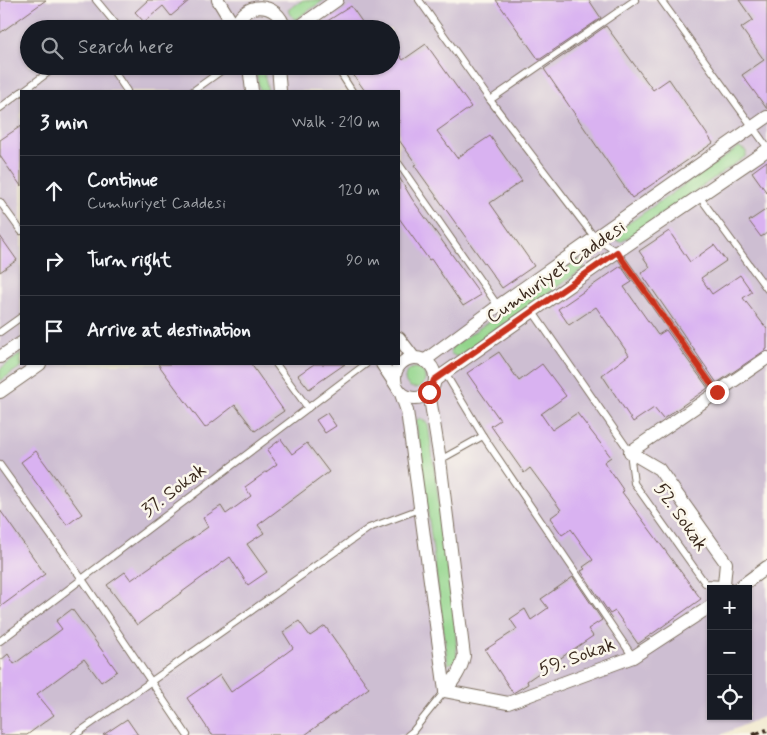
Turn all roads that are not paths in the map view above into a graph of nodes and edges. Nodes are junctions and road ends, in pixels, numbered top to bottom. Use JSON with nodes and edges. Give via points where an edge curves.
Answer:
{"nodes":[{"id":1,"x":96,"y":0,"type":"edge"},
{"id":2,"x":218,"y":0,"type":"edge"},
{"id":3,"x":280,"y":0,"type":"edge"},
{"id":4,"x":337,"y":0,"type":"edge"},
{"id":5,"x":419,"y":0,"type":"edge"},
{"id":6,"x":635,"y":0,"type":"edge"},
{"id":7,"x":661,"y":0,"type":"edge"},
{"id":8,"x":257,"y":4,"type":"edge"},
{"id":9,"x":112,"y":20,"type":"edge"},
{"id":10,"x":230,"y":20,"type":"edge"},
{"id":11,"x":237,"y":20,"type":"edge"},
{"id":12,"x":282,"y":20,"type":"edge"},
{"id":13,"x":307,"y":20,"type":"edge"},
{"id":14,"x":45,"y":75,"type":"edge"},
{"id":15,"x":116,"y":75,"type":"edge"},
{"id":16,"x":215,"y":75,"type":"edge"},
{"id":17,"x":250,"y":75,"type":"edge"},
{"id":18,"x":279,"y":75,"type":"edge"},
{"id":19,"x":342,"y":75,"type":"edge"},
{"id":20,"x":25,"y":90,"type":"edge"},
{"id":21,"x":126,"y":90,"type":"edge"},
{"id":22,"x":194,"y":90,"type":"edge"},
{"id":23,"x":252,"y":90,"type":"edge"},
{"id":24,"x":280,"y":90,"type":"edge"},
{"id":25,"x":351,"y":90,"type":"edge"},
{"id":26,"x":20,"y":93,"type":"edge"},
{"id":27,"x":490,"y":100,"type":"junction"},
{"id":28,"x":0,"y":108,"type":"edge"},
{"id":29,"x":767,"y":117,"type":"edge"},
{"id":30,"x":753,"y":127,"type":"junction"},
{"id":31,"x":767,"y":148,"type":"edge"},
{"id":32,"x":400,"y":165,"type":"edge"},
{"id":33,"x":699,"y":196,"type":"junction"},
{"id":34,"x":0,"y":202,"type":"edge"},
{"id":35,"x":20,"y":230,"type":"edge"},
{"id":36,"x":595,"y":238,"type":"junction"},
{"id":37,"x":617,"y":252,"type":"junction"},
{"id":38,"x":767,"y":289,"type":"edge"},
{"id":39,"x":498,"y":306,"type":"junction"},
{"id":40,"x":533,"y":312,"type":"junction"},
{"id":41,"x":20,"y":318,"type":"edge"},
{"id":42,"x":0,"y":332,"type":"edge"},
{"id":43,"x":400,"y":339,"type":"edge"},
{"id":44,"x":20,"y":344,"type":"edge"},
{"id":45,"x":0,"y":358,"type":"edge"},
{"id":46,"x":767,"y":358,"type":"edge"},
{"id":47,"x":419,"y":360,"type":"junction"},
{"id":48,"x":39,"y":365,"type":"edge"},
{"id":49,"x":277,"y":365,"type":"edge"},
{"id":50,"x":365,"y":365,"type":"edge"},
{"id":51,"x":383,"y":365,"type":"edge"},
{"id":52,"x":445,"y":373,"type":"junction"},
{"id":53,"x":432,"y":386,"type":"junction"},
{"id":54,"x":398,"y":388,"type":"junction"},
{"id":55,"x":0,"y":392,"type":"edge"},
{"id":56,"x":717,"y":392,"type":"junction"},
{"id":57,"x":308,"y":408,"type":"junction"},
{"id":58,"x":483,"y":436,"type":"junction"},
{"id":59,"x":630,"y":452,"type":"junction"},
{"id":60,"x":440,"y":460,"type":"junction"},
{"id":61,"x":0,"y":465,"type":"edge"},
{"id":62,"x":420,"y":509,"type":"junction"},
{"id":63,"x":767,"y":567,"type":"edge"},
{"id":64,"x":82,"y":578,"type":"junction"},
{"id":65,"x":719,"y":585,"type":"edge"},
{"id":66,"x":726,"y":585,"type":"edge"},
{"id":67,"x":742,"y":585,"type":"edge"},
{"id":68,"x":707,"y":609,"type":"edge"},
{"id":69,"x":0,"y":641,"type":"edge"},
{"id":70,"x":633,"y":657,"type":"junction"},
{"id":71,"x":150,"y":682,"type":"junction"},
{"id":72,"x":444,"y":691,"type":"junction"},
{"id":73,"x":75,"y":735,"type":"edge"},
{"id":74,"x":187,"y":735,"type":"edge"},
{"id":75,"x":408,"y":735,"type":"edge"}],
"edges":[{"from":1,"to":9,"type":"lane"},
{"from":2,"to":10,"type":"street"},
{"from":3,"to":8,"type":"street"},
{"from":4,"to":13,"type":"street"},
{"from":5,"to":27,"type":"lane","name":"Cumhuriyet Caddesi"},
{"from":6,"to":27,"type":"lane"},
{"from":7,"to":30,"type":"lane","name":"Cumhuriyet Caddesi"},
{"from":8,"to":11,"type":"street"},
{"from":8,"to":12,"type":"street","via":[[272,9]]},
{"from":14,"to":20,"type":"lane"},
{"from":15,"to":21,"type":"lane"},
{"from":16,"to":22,"type":"lane"},
{"from":17,"to":23,"type":"street"},
{"from":18,"to":24,"type":"street"},
{"from":19,"to":25,"type":"lane"},
{"from":26,"to":28,"type":"lane"},
{"from":27,"to":36,"type":"lane","name":"Cumhuriyet Caddesi"},
{"from":29,"to":30,"type":"street","name":"Cumhuriyet Caddesi"},
{"from":30,"to":31,"type":"lane","name":"Cumhuriyet Caddesi"},
{"from":30,"to":36,"type":"street","name":"Cumhuriyet Caddesi"},
{"from":31,"to":33,"type":"street","name":"Cumhuriyet Caddesi"},
{"from":32,"to":39,"type":"lane","name":"Cumhuriyet Caddesi"},
{"from":33,"to":37,"type":"street","name":"Cumhuriyet Caddesi"},
{"from":33,"to":38,"type":"lane"},
{"from":34,"to":35,"type":"lane"},
{"from":36,"to":37,"type":"lane"},
{"from":36,"to":39,"type":"street","name":"Cumhuriyet Caddesi"},
{"from":37,"to":40,"type":"street","name":"Cumhuriyet Caddesi"},
{"from":37,"to":56,"type":"lane"},
{"from":39,"to":47,"type":"street","name":"Cumhuriyet Caddesi"},
{"from":40,"to":52,"type":"street","name":"Cumhuriyet Caddesi"},
{"from":40,"to":59,"type":"lane","name":"52. Sokak"},
{"from":41,"to":42,"type":"lane"},
{"from":43,"to":47,"type":"street"},
{"from":44,"to":45,"type":"street"},
{"from":46,"to":56,"type":"street"},
{"from":47,"to":53,"type":"street","via":[[432,367]]},
{"from":47,"to":54,"type":"street","via":[[403,362],[398,367]]},
{"from":48,"to":55,"type":"street"},
{"from":49,"to":57,"type":"lane"},
{"from":50,"to":57,"type":"lane","name":"37. Sokak"},
{"from":51,"to":54,"type":"street"},
{"from":52,"to":53,"type":"street","name":"Cumhuriyet Caddesi"},
{"from":52,"to":58,"type":"lane"},
{"from":53,"to":54,"type":"street","via":[[417,398],[405,395]]},
{"from":53,"to":60,"type":"street"},
{"from":54,"to":62,"type":"street","via":[[407,411]]},
{"from":56,"to":59,"type":"street"},
{"from":57,"to":64,"type":"lane","name":"37. Sokak"},
{"from":58,"to":60,"type":"lane"},
{"from":58,"to":70,"type":"lane"},
{"from":59,"to":65,"type":"lane","name":"52. Sokak","via":[[634,483],[705,583]]},
{"from":59,"to":66,"type":"street","name":"52. Sokak","via":[[659,469],[726,563]]},
{"from":60,"to":72,"type":"street","via":[[464,656],[462,667]]},
{"from":61,"to":64,"type":"lane"},
{"from":62,"to":71,"type":"lane","via":[[369,528]]},
{"from":62,"to":72,"type":"street"},
{"from":63,"to":67,"type":"street"},
{"from":64,"to":69,"type":"lane","name":"37. Sokak"},
{"from":64,"to":71,"type":"lane"},
{"from":68,"to":70,"type":"street","name":"59. Sokak"},
{"from":70,"to":72,"type":"street","name":"59. Sokak","via":[[508,702]]},
{"from":71,"to":73,"type":"lane"},
{"from":71,"to":74,"type":"lane"},
{"from":72,"to":75,"type":"lane"}]}
